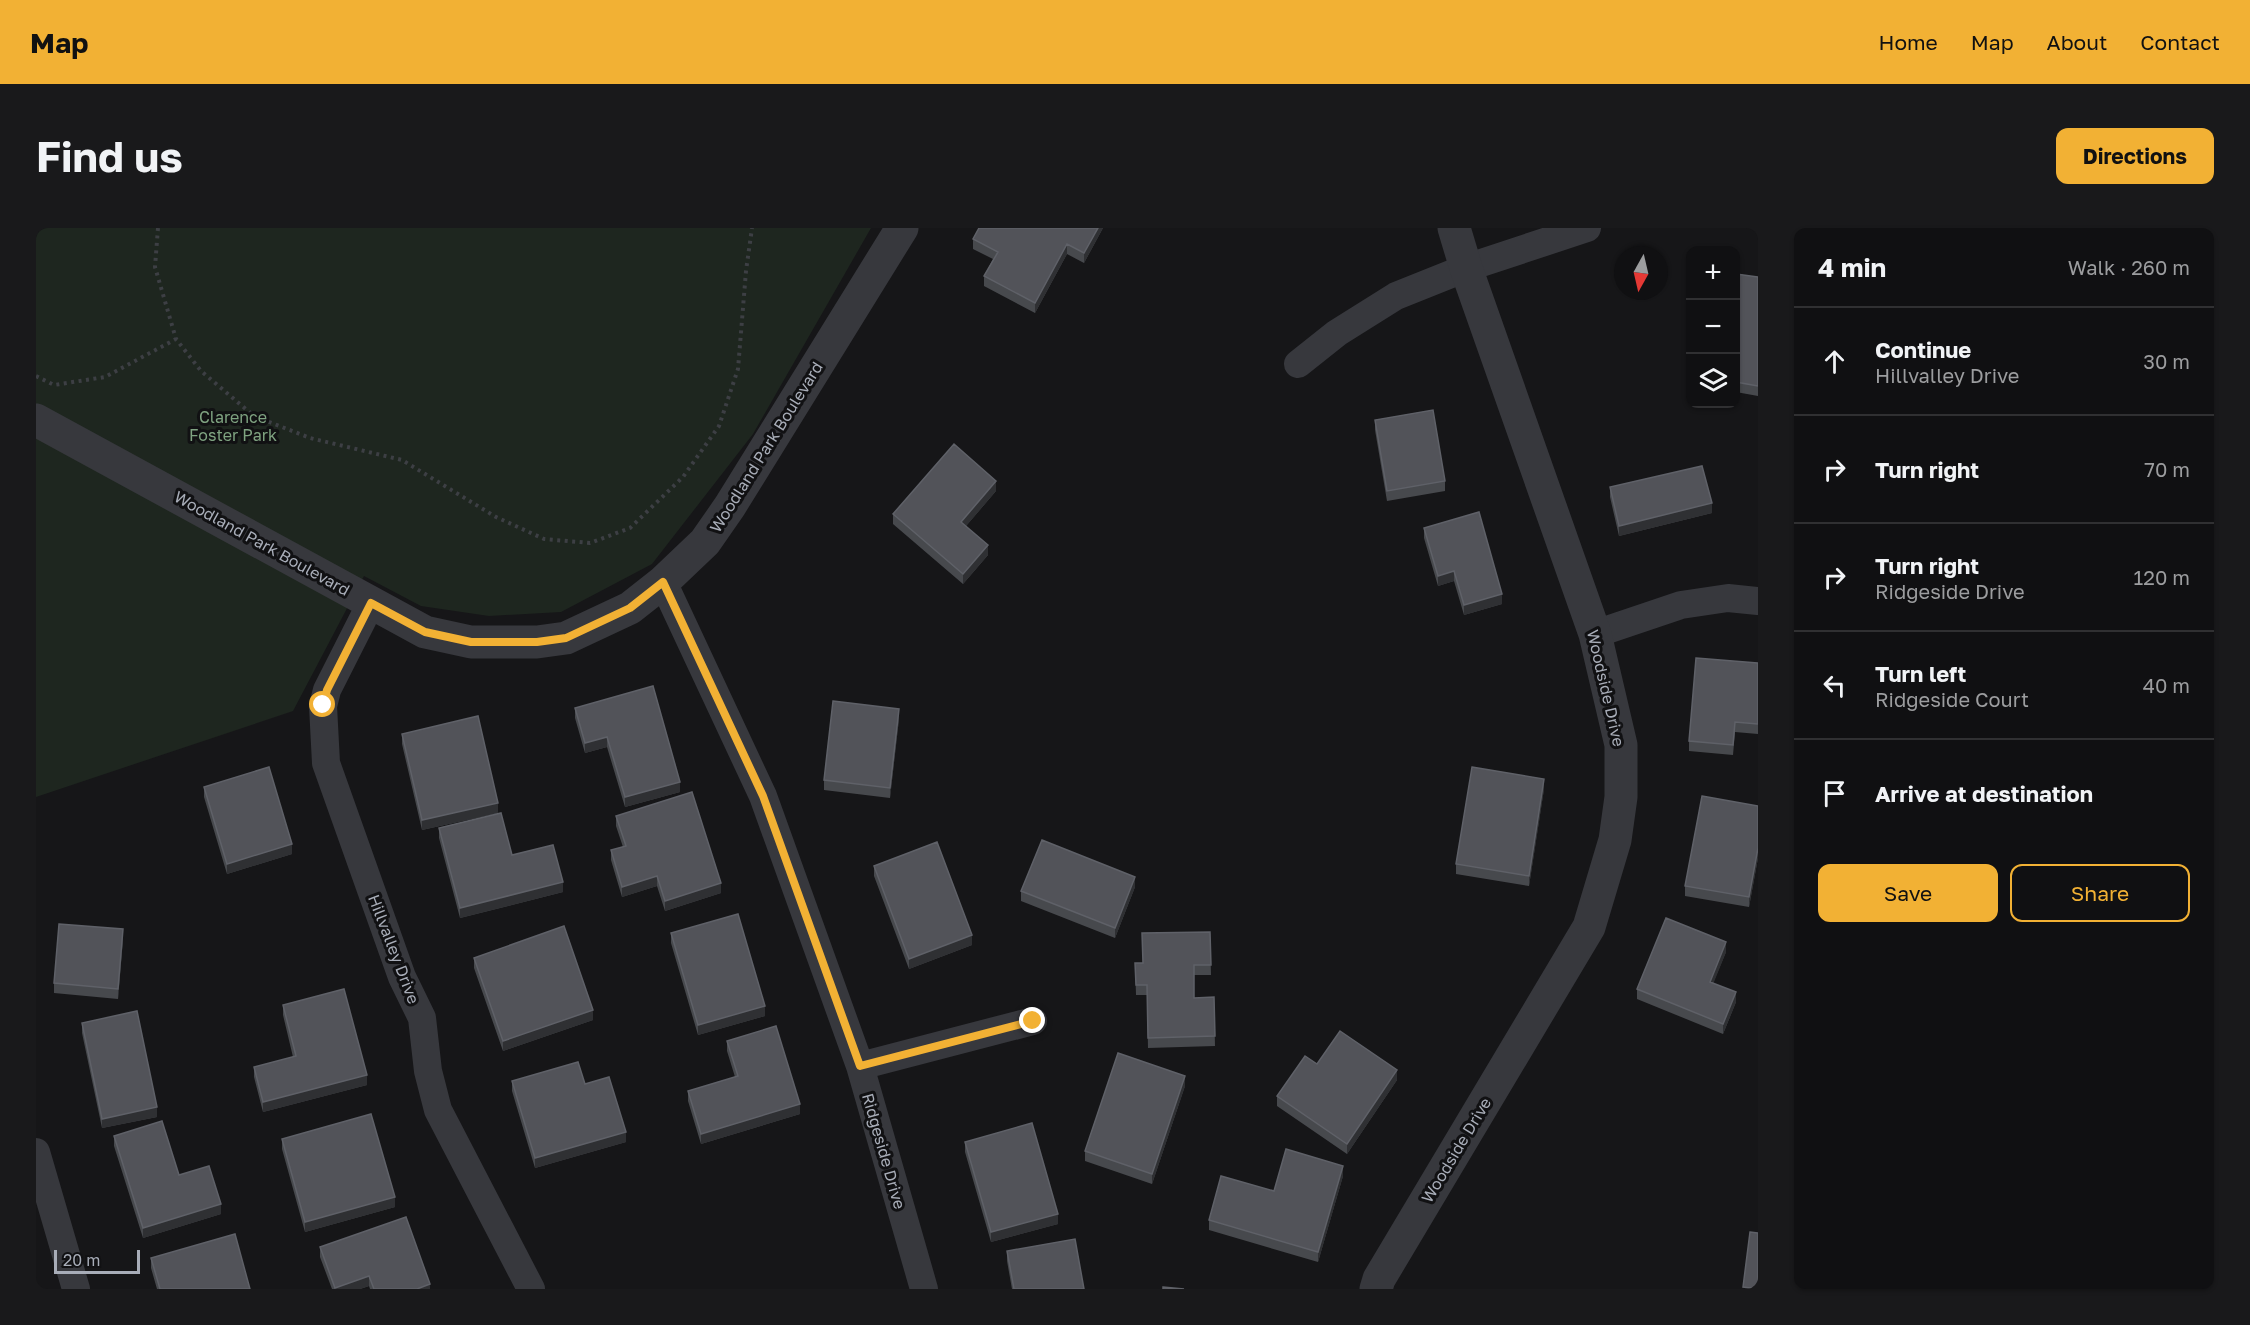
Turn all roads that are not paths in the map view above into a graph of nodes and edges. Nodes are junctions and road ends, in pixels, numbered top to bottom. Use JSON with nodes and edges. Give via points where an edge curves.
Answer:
{"nodes":[{"id":1,"x":902,"y":228,"type":"edge"},
{"id":2,"x":1454,"y":228,"type":"edge"},
{"id":3,"x":1587,"y":228,"type":"edge"},
{"id":4,"x":1466,"y":268,"type":"junction"},
{"id":5,"x":1298,"y":364,"type":"dead end"},
{"id":6,"x":36,"y":420,"type":"edge"},
{"id":7,"x":663,"y":582,"type":"junction"},
{"id":8,"x":1758,"y":601,"type":"edge"},
{"id":9,"x":371,"y":603,"type":"junction"},
{"id":10,"x":1595,"y":634,"type":"junction"},
{"id":11,"x":1033,"y":1021,"type":"dead end"},
{"id":12,"x":860,"y":1066,"type":"junction"},
{"id":13,"x":36,"y":1155,"type":"edge"},
{"id":14,"x":76,"y":1289,"type":"edge"},
{"id":15,"x":531,"y":1289,"type":"edge"},
{"id":16,"x":924,"y":1289,"type":"edge"},
{"id":17,"x":1376,"y":1289,"type":"edge"}],
"edges":[{"from":1,"to":7,"type":"street","name":"Woodland Park Boulevard","via":[[730,506],[705,542]]},
{"from":2,"to":4,"type":"street","name":"Woodside Drive"},
{"from":3,"to":4,"type":"street"},
{"from":4,"to":5,"type":"street","via":[[1396,296],[1337,333]]},
{"from":4,"to":10,"type":"street","name":"Woodside Drive"},
{"from":6,"to":9,"type":"street","name":"Woodland Park Boulevard"},
{"from":7,"to":9,"type":"street","name":"Woodland Park Boulevard","via":[[630,608],[566,638],[537,642],[471,642],[425,632]]},
{"from":7,"to":12,"type":"street","name":"Ridgeside Drive","via":[[763,796]]},
{"from":8,"to":10,"type":"street","via":[[1728,598],[1681,605]]},
{"from":9,"to":15,"type":"street","name":"Hillvalley Drive","via":[[327,690],[323,705],[326,763],[402,977],[422,1018],[428,1071],[438,1110]]},
{"from":10,"to":17,"type":"street","name":"Woodside Drive","via":[[1621,745],[1622,798],[1615,840],[1589,927]]},
{"from":11,"to":12,"type":"street"},
{"from":12,"to":16,"type":"street","name":"Ridgeside Drive"},
{"from":13,"to":14,"type":"street"}]}
